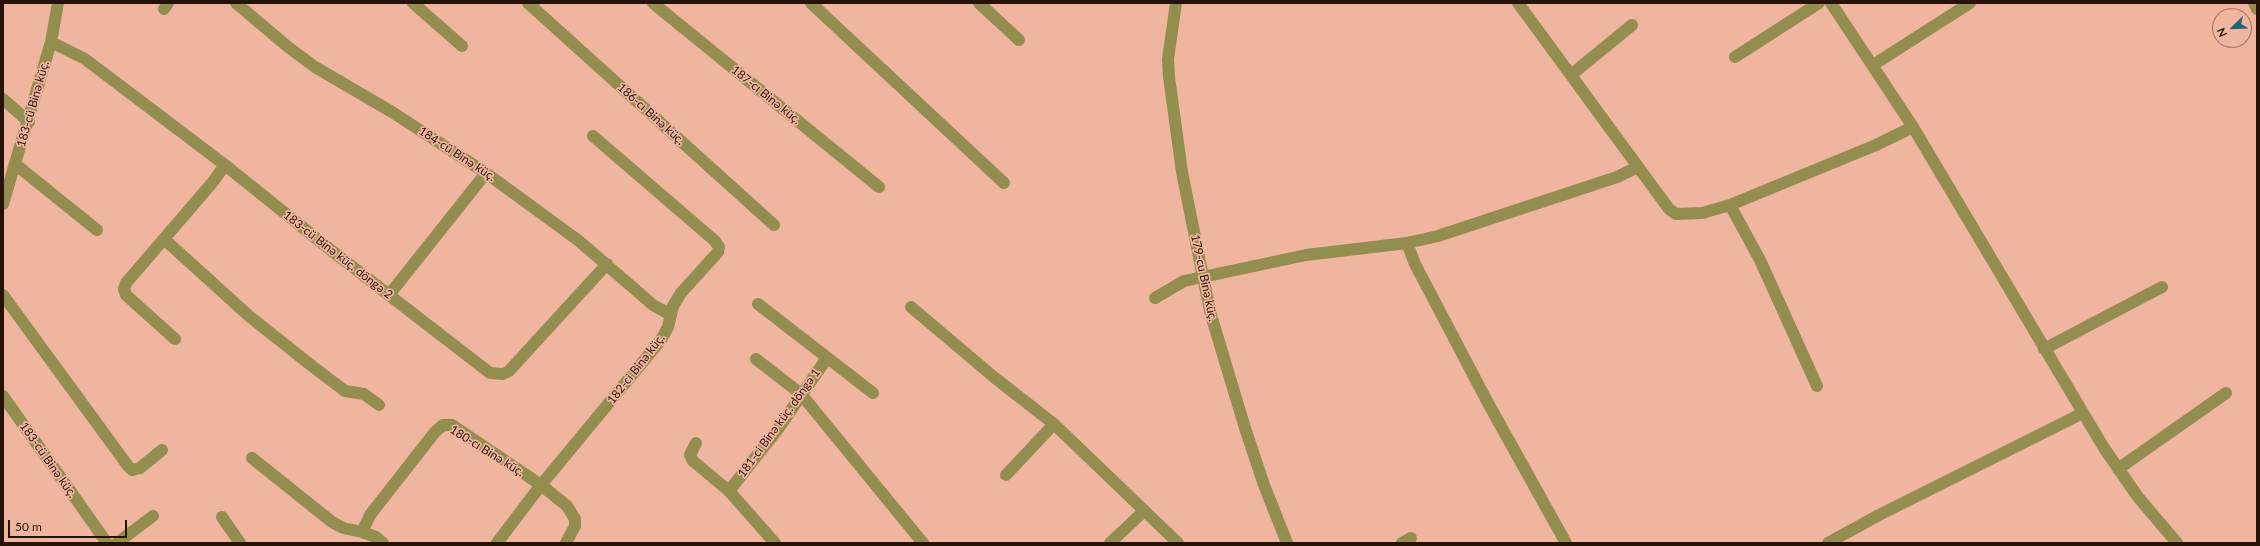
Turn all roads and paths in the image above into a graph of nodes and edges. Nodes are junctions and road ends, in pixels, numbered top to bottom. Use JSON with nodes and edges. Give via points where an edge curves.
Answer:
{"nodes":[{"id":1,"x":58,"y":3,"type":"edge"},
{"id":2,"x":236,"y":3,"type":"edge"},
{"id":3,"x":413,"y":3,"type":"edge"},
{"id":4,"x":528,"y":3,"type":"edge"},
{"id":5,"x":653,"y":3,"type":"edge"},
{"id":6,"x":811,"y":3,"type":"edge"},
{"id":7,"x":1176,"y":3,"type":"edge"},
{"id":8,"x":1518,"y":3,"type":"edge"},
{"id":9,"x":1819,"y":3,"type":"edge"},
{"id":10,"x":1831,"y":3,"type":"edge"},
{"id":11,"x":1970,"y":3,"type":"edge"},
{"id":12,"x":2254,"y":3,"type":"edge"},
{"id":13,"x":982,"y":4,"type":"edge"},
{"id":14,"x":2257,"y":9,"type":"edge"},
{"id":15,"x":1632,"y":25,"type":"dead end"},
{"id":16,"x":1019,"y":40,"type":"dead end"},
{"id":17,"x":51,"y":42,"type":"junction"},
{"id":18,"x":462,"y":46,"type":"dead end"},
{"id":19,"x":1735,"y":57,"type":"dead end"},
{"id":20,"x":1873,"y":65,"type":"junction"},
{"id":21,"x":1571,"y":75,"type":"junction"},
{"id":22,"x":3,"y":99,"type":"edge"},
{"id":23,"x":29,"y":122,"type":"junction"},
{"id":24,"x":1913,"y":127,"type":"junction"},
{"id":25,"x":593,"y":136,"type":"dead end"},
{"id":26,"x":15,"y":164,"type":"junction"},
{"id":27,"x":225,"y":165,"type":"junction"},
{"id":28,"x":1638,"y":167,"type":"junction"},
{"id":29,"x":486,"y":172,"type":"junction"},
{"id":30,"x":1004,"y":183,"type":"dead end"},
{"id":31,"x":879,"y":188,"type":"dead end"},
{"id":32,"x":3,"y":204,"type":"edge"},
{"id":33,"x":1730,"y":205,"type":"junction"},
{"id":34,"x":774,"y":225,"type":"dead end"},
{"id":35,"x":97,"y":230,"type":"dead end"},
{"id":36,"x":164,"y":239,"type":"junction"},
{"id":37,"x":1407,"y":243,"type":"junction"},
{"id":38,"x":608,"y":264,"type":"junction"},
{"id":39,"x":1203,"y":277,"type":"junction"},
{"id":40,"x":2162,"y":287,"type":"dead end"},
{"id":41,"x":3,"y":295,"type":"edge"},
{"id":42,"x":389,"y":295,"type":"junction"},
{"id":43,"x":1155,"y":298,"type":"dead end"},
{"id":44,"x":758,"y":304,"type":"dead end"},
{"id":45,"x":911,"y":307,"type":"dead end"},
{"id":46,"x":671,"y":315,"type":"junction"},
{"id":47,"x":175,"y":339,"type":"dead end"},
{"id":48,"x":2044,"y":349,"type":"junction"},
{"id":49,"x":827,"y":358,"type":"junction"},
{"id":50,"x":756,"y":359,"type":"dead end"},
{"id":51,"x":1817,"y":386,"type":"dead end"},
{"id":52,"x":873,"y":393,"type":"dead end"},
{"id":53,"x":2226,"y":393,"type":"dead end"},
{"id":54,"x":801,"y":394,"type":"junction"},
{"id":55,"x":3,"y":396,"type":"edge"},
{"id":56,"x":380,"y":406,"type":"dead end"},
{"id":57,"x":2083,"y":413,"type":"junction"},
{"id":58,"x":1054,"y":424,"type":"junction"},
{"id":59,"x":696,"y":443,"type":"dead end"},
{"id":60,"x":162,"y":450,"type":"dead end"},
{"id":61,"x":252,"y":458,"type":"dead end"},
{"id":62,"x":2118,"y":469,"type":"junction"},
{"id":63,"x":1006,"y":475,"type":"dead end"},
{"id":64,"x":541,"y":485,"type":"junction"},
{"id":65,"x":729,"y":491,"type":"junction"},
{"id":66,"x":1144,"y":511,"type":"junction"},
{"id":67,"x":153,"y":516,"type":"dead end"},
{"id":68,"x":222,"y":517,"type":"dead end"},
{"id":69,"x":362,"y":532,"type":"junction"},
{"id":70,"x":107,"y":543,"type":"edge"},
{"id":71,"x":117,"y":543,"type":"edge"},
{"id":72,"x":240,"y":543,"type":"edge"},
{"id":73,"x":384,"y":543,"type":"edge"},
{"id":74,"x":497,"y":543,"type":"edge"},
{"id":75,"x":566,"y":543,"type":"edge"},
{"id":76,"x":775,"y":543,"type":"edge"},
{"id":77,"x":923,"y":543,"type":"edge"},
{"id":78,"x":1110,"y":543,"type":"edge"},
{"id":79,"x":1178,"y":543,"type":"edge"},
{"id":80,"x":1287,"y":543,"type":"edge"},
{"id":81,"x":1566,"y":543,"type":"edge"},
{"id":82,"x":1828,"y":543,"type":"edge"},
{"id":83,"x":2177,"y":543,"type":"edge"}],
"edges":[{"from":1,"to":17,"type":"street","name":"183-cü Binə küç."},
{"from":2,"to":29,"type":"street","name":"184-cü Binə küç.","via":[[315,67]]},
{"from":3,"to":18,"type":"street"},
{"from":4,"to":34,"type":"street","name":"186-cı Binə küç."},
{"from":5,"to":31,"type":"street","name":"187-cı Binə küç."},
{"from":6,"to":30,"type":"street"},
{"from":7,"to":39,"type":"street","name":"179-cu Binə küç.","via":[[1168,59],[1169,77],[1182,172]]},
{"from":8,"to":21,"type":"street"},
{"from":9,"to":19,"type":"street"},
{"from":10,"to":20,"type":"street"},
{"from":11,"to":20,"type":"street"},
{"from":12,"to":14,"type":"street"},
{"from":13,"to":16,"type":"street"},
{"from":15,"to":21,"type":"street"},
{"from":17,"to":23,"type":"street","name":"183-cü Binə küç."},
{"from":17,"to":27,"type":"street","name":"183-cü Binə küç. döngə 2","via":[[85,59]]},
{"from":20,"to":24,"type":"street"},
{"from":21,"to":28,"type":"street"},
{"from":22,"to":23,"type":"street"},
{"from":23,"to":26,"type":"street","name":"183-cü Binə küç."},
{"from":24,"to":33,"type":"street","via":[[1881,143]]},
{"from":24,"to":48,"type":"street"},
{"from":25,"to":46,"type":"street","name":"182-ci Binə küç.","via":[[719,247],[718,252],[681,294],[673,306]]},
{"from":26,"to":32,"type":"street","name":"183-cü Binə küç."},
{"from":26,"to":35,"type":"street"},
{"from":27,"to":36,"type":"street"},
{"from":27,"to":42,"type":"street","name":"183-cü Binə küç. döngə 2"},
{"from":28,"to":33,"type":"street","via":[[1669,209],[1676,214],[1702,213]]},
{"from":28,"to":37,"type":"street","via":[[1617,177],[1478,224]]},
{"from":29,"to":38,"type":"street","name":"184-cü Binə küç."},
{"from":29,"to":42,"type":"street"},
{"from":33,"to":51,"type":"street","via":[[1760,260]]},
{"from":36,"to":47,"type":"street","via":[[126,283],[124,289],[126,295]]},
{"from":36,"to":56,"type":"street","via":[[250,316],[345,391],[364,394]]},
{"from":37,"to":39,"type":"street","via":[[1306,255]]},
{"from":37,"to":81,"type":"street","via":[[1415,264],[1488,402]]},
{"from":38,"to":42,"type":"street","name":"183-cü Binə küç. döngə 2","via":[[509,371],[503,374],[490,373]]},
{"from":38,"to":46,"type":"street","name":"184-cü Binə küç.","via":[[653,305]]},
{"from":39,"to":43,"type":"street","via":[[1184,281]]},
{"from":39,"to":80,"type":"street","name":"179-cu Binə küç.","via":[[1211,315],[1245,428]]},
{"from":40,"to":48,"type":"street"},
{"from":41,"to":60,"type":"street","via":[[132,470],[140,468]]},
{"from":44,"to":49,"type":"street"},
{"from":45,"to":58,"type":"street"},
{"from":46,"to":64,"type":"street","name":"182-ci Binə küç.","via":[[661,340]]},
{"from":48,"to":57,"type":"street"},
{"from":49,"to":52,"type":"street"},
{"from":49,"to":54,"type":"street","name":"181-ci Binə küç. döngə 1"},
{"from":50,"to":54,"type":"street"},
{"from":53,"to":62,"type":"street"},
{"from":54,"to":65,"type":"street","name":"181-ci Binə küç. döngə 1","via":[[778,429]]},
{"from":54,"to":77,"type":"street"},
{"from":55,"to":70,"type":"street","name":"183-cü Binə küç."},
{"from":57,"to":62,"type":"street"},
{"from":57,"to":82,"type":"street"},
{"from":58,"to":63,"type":"street"},
{"from":58,"to":66,"type":"street"},
{"from":59,"to":65,"type":"street","via":[[690,455],[693,461]]},
{"from":61,"to":69,"type":"street","via":[[332,522],[343,528]]},
{"from":62,"to":83,"type":"street"},
{"from":64,"to":69,"type":"street","name":"180-cı Binə küç.","via":[[452,425],[443,425],[370,515]]},
{"from":64,"to":74,"type":"street","name":"182-ci Binə küç."},
{"from":64,"to":75,"type":"street","name":"180-cı Binə küç.","via":[[567,506],[575,519],[575,526]]},
{"from":65,"to":76,"type":"street"},
{"from":66,"to":78,"type":"street"},
{"from":66,"to":79,"type":"street"},
{"from":67,"to":71,"type":"street"},
{"from":68,"to":72,"type":"street"},
{"from":69,"to":73,"type":"street"}]}
